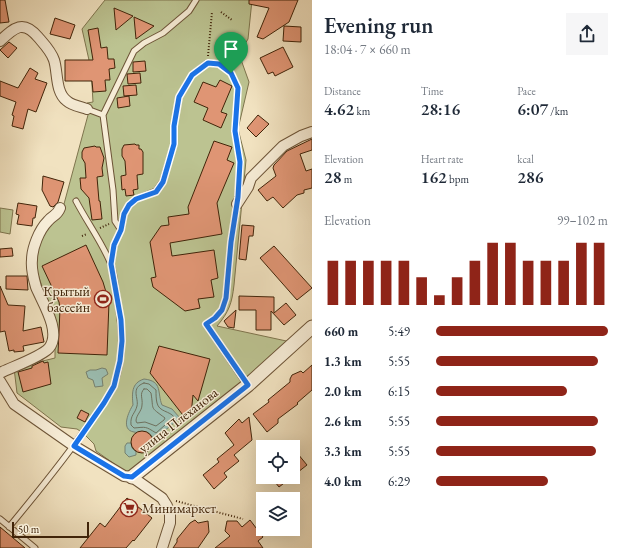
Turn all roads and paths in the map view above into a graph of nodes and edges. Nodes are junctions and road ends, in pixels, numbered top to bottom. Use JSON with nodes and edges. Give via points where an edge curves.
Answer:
{"nodes":[{"id":1,"x":196,"y":0,"type":"edge"},
{"id":2,"x":212,"y":12,"type":"dead end"},
{"id":3,"x":221,"y":12,"type":"dead end"},
{"id":4,"x":232,"y":20,"type":"dead end"},
{"id":5,"x":0,"y":40,"type":"edge"},
{"id":6,"x":208,"y":63,"type":"junction"},
{"id":7,"x":87,"y":109,"type":"joint"},
{"id":8,"x":103,"y":115,"type":"junction"},
{"id":9,"x":312,"y":132,"type":"edge"},
{"id":10,"x":76,"y":202,"type":"dead end"},
{"id":11,"x":236,"y":204,"type":"junction"},
{"id":12,"x":60,"y":208,"type":"dead end"},
{"id":13,"x":121,"y":230,"type":"junction"},
{"id":14,"x":111,"y":264,"type":"junction"},
{"id":15,"x":312,"y":327,"type":"edge"},
{"id":16,"x":0,"y":373,"type":"edge"},
{"id":17,"x":248,"y":385,"type":"junction"},
{"id":18,"x":2,"y":387,"type":"edge"},
{"id":19,"x":74,"y":446,"type":"junction"},
{"id":20,"x":132,"y":477,"type":"junction"},
{"id":21,"x":162,"y":498,"type":"junction"},
{"id":22,"x":0,"y":519,"type":"edge"},
{"id":23,"x":243,"y":519,"type":"dead end"},
{"id":24,"x":9,"y":527,"type":"junction"},
{"id":25,"x":35,"y":548,"type":"edge"},
{"id":26,"x":162,"y":548,"type":"edge"}],
"edges":[{"from":1,"to":8,"type":"lane","via":[[189,10],[163,33],[134,50]]},
{"from":2,"to":6,"type":"path"},
{"from":3,"to":4,"type":"path"},
{"from":5,"to":7,"type":"street","via":[[18,27],[26,26],[33,31],[50,51],[62,95],[67,101]]},
{"from":6,"to":11,"type":"lane","via":[[219,64],[231,73],[238,88],[235,131],[240,162]]},
{"from":6,"to":13,"type":"lane","via":[[192,75],[179,97],[174,144],[163,182],[156,192],[136,199],[129,205],[124,214]]},
{"from":7,"to":8,"type":"lane"},
{"from":8,"to":13,"type":"lane","via":[[115,221]]},
{"from":9,"to":11,"type":"street","via":[[283,146],[251,178]]},
{"from":10,"to":14,"type":"lane","via":[[92,226]]},
{"from":11,"to":17,"type":"lane","via":[[226,298],[222,310],[206,324]]},
{"from":12,"to":16,"type":"street","via":[[43,227],[35,244],[32,260],[36,286],[49,312],[53,340],[49,348],[41,354]]},
{"from":13,"to":14,"type":"lane","via":[[114,245]]},
{"from":14,"to":19,"type":"lane","via":[[121,320],[120,361],[114,386]]},
{"from":15,"to":17,"type":"street","name":"улица Плеханова"},
{"from":17,"to":20,"type":"street","name":"улица Плеханова"},
{"from":18,"to":19,"type":"street","via":[[14,404]]},
{"from":19,"to":20,"type":"street","via":[[124,476]]},
{"from":19,"to":24,"type":"lane"},
{"from":20,"to":21,"type":"street"},
{"from":21,"to":23,"type":"path"},
{"from":21,"to":26,"type":"street","via":[[170,514],[170,523]]},
{"from":22,"to":24,"type":"lane"},
{"from":24,"to":25,"type":"lane"}]}
